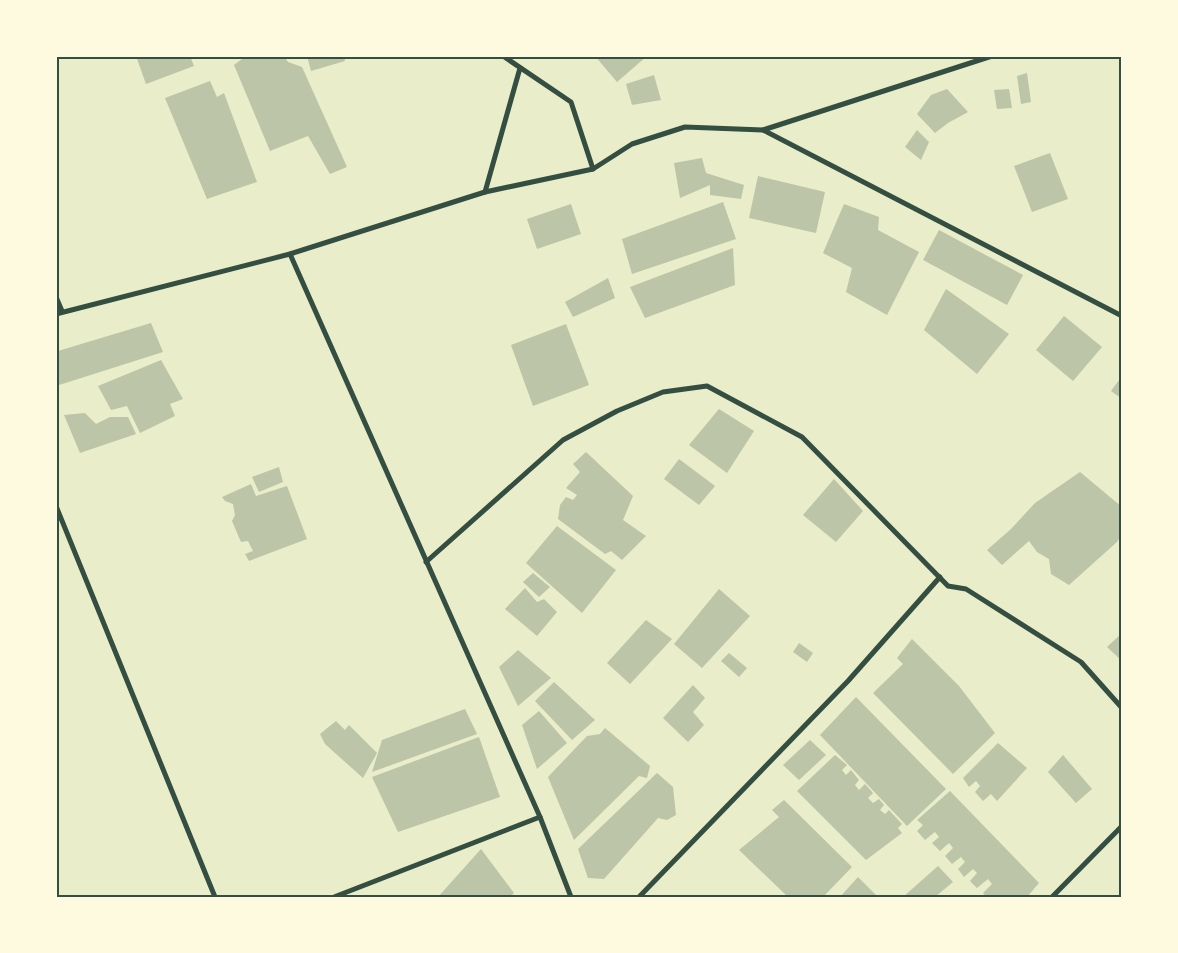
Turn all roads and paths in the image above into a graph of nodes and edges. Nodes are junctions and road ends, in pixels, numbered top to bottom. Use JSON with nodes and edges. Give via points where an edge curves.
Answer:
{"nodes":[{"id":1,"x":503,"y":56,"type":"edge"},
{"id":2,"x":992,"y":56,"type":"edge"},
{"id":3,"x":520,"y":68,"type":"junction"},
{"id":4,"x":763,"y":130,"type":"junction"},
{"id":5,"x":593,"y":169,"type":"junction"},
{"id":6,"x":485,"y":192,"type":"junction"},
{"id":7,"x":290,"y":254,"type":"junction"},
{"id":8,"x":56,"y":297,"type":"edge"},
{"id":9,"x":62,"y":311,"type":"junction"},
{"id":10,"x":56,"y":314,"type":"edge"},
{"id":11,"x":1122,"y":316,"type":"edge"},
{"id":12,"x":56,"y":506,"type":"edge"},
{"id":13,"x":426,"y":562,"type":"junction"},
{"id":14,"x":940,"y":578,"type":"junction"},
{"id":15,"x":1122,"y":708,"type":"edge"},
{"id":16,"x":540,"y":817,"type":"junction"},
{"id":17,"x":1122,"y":826,"type":"edge"},
{"id":18,"x":215,"y":897,"type":"edge"},
{"id":19,"x":334,"y":897,"type":"edge"},
{"id":20,"x":571,"y":897,"type":"edge"},
{"id":21,"x":638,"y":897,"type":"edge"},
{"id":22,"x":1052,"y":897,"type":"edge"}],
"edges":[{"from":1,"to":3,"type":"street"},
{"from":2,"to":4,"type":"street"},
{"from":3,"to":5,"type":"street","via":[[571,102]]},
{"from":3,"to":6,"type":"street"},
{"from":4,"to":5,"type":"street","via":[[685,127],[632,144]]},
{"from":4,"to":11,"type":"street"},
{"from":5,"to":6,"type":"street"},
{"from":6,"to":7,"type":"street"},
{"from":7,"to":9,"type":"street"},
{"from":7,"to":13,"type":"street"},
{"from":8,"to":9,"type":"street"},
{"from":9,"to":10,"type":"street"},
{"from":12,"to":18,"type":"street"},
{"from":13,"to":14,"type":"street","via":[[564,440],[617,411],[663,392],[708,386],[802,437]]},
{"from":13,"to":16,"type":"street"},
{"from":14,"to":15,"type":"street","via":[[948,586],[966,589],[1081,662]]},
{"from":14,"to":21,"type":"street","via":[[848,682]]},
{"from":16,"to":19,"type":"street"},
{"from":16,"to":20,"type":"street"},
{"from":17,"to":22,"type":"street"}]}
